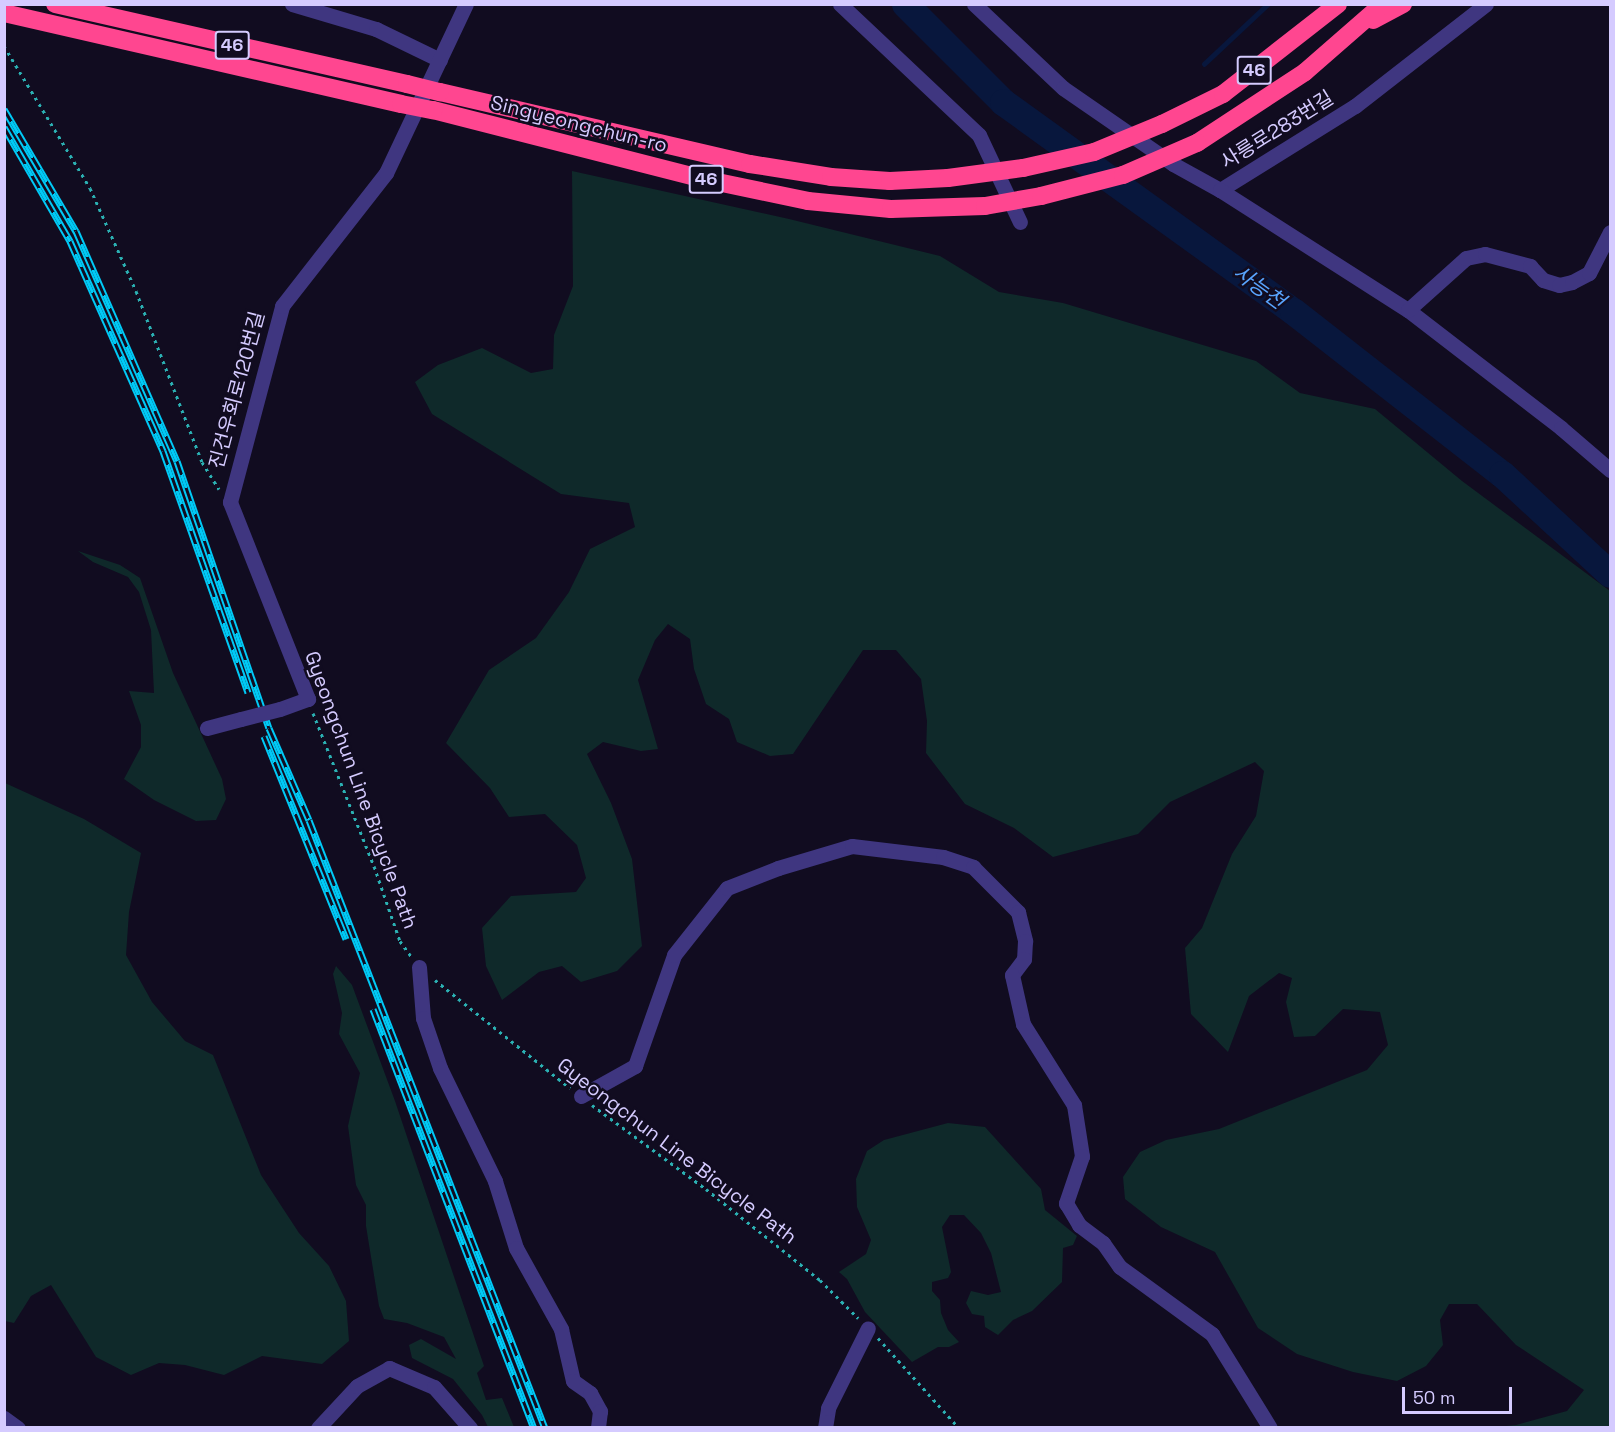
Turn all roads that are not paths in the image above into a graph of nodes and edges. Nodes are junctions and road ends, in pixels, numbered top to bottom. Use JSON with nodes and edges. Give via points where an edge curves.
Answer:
{"nodes":[{"id":1,"x":292,"y":4,"type":"edge"},
{"id":2,"x":466,"y":4,"type":"edge"},
{"id":3,"x":840,"y":4,"type":"edge"},
{"id":4,"x":974,"y":4,"type":"edge"},
{"id":5,"x":1338,"y":4,"type":"edge"},
{"id":6,"x":1383,"y":4,"type":"edge"},
{"id":7,"x":1403,"y":4,"type":"edge"},
{"id":8,"x":1486,"y":4,"type":"edge"},
{"id":9,"x":56,"y":5,"type":"edge"},
{"id":10,"x":325,"y":9,"type":"edge"},
{"id":11,"x":4,"y":13,"type":"edge"},
{"id":12,"x":1355,"y":28,"type":"junction"},
{"id":13,"x":440,"y":60,"type":"junction"},
{"id":14,"x":1220,"y":190,"type":"junction"},
{"id":15,"x":1020,"y":222,"type":"dead end"},
{"id":16,"x":1611,"y":232,"type":"edge"},
{"id":17,"x":1408,"y":310,"type":"junction"},
{"id":18,"x":1611,"y":470,"type":"edge"},
{"id":19,"x":207,"y":728,"type":"dead end"},
{"id":20,"x":419,"y":967,"type":"road end"},
{"id":21,"x":581,"y":1096,"type":"road end"},
{"id":22,"x":868,"y":1328,"type":"road end"},
{"id":23,"x":4,"y":1418,"type":"edge"},
{"id":24,"x":18,"y":1428,"type":"edge"},
{"id":25,"x":318,"y":1428,"type":"edge"},
{"id":26,"x":470,"y":1428,"type":"edge"},
{"id":27,"x":598,"y":1428,"type":"edge"},
{"id":28,"x":825,"y":1428,"type":"edge"},
{"id":29,"x":1270,"y":1428,"type":"edge"}],
"edges":[{"from":1,"to":10,"type":"street"},
{"from":2,"to":13,"type":"street","name":"진건우회로120번길"},
{"from":3,"to":15,"type":"street","via":[[979,135]]},
{"from":4,"to":14,"type":"street","name":"사릉로283번길","via":[[1063,88],[1173,164]]},
{"from":5,"to":9,"type":"highway","name":"Singyeongchun-ro","number":"46","bridge":true,"via":[[1223,94],[1094,152],[1023,168],[890,181],[750,164]]},
{"from":6,"to":12,"type":"highway","name":"Singyeongchun-ro","number":"46"},
{"from":7,"to":12,"type":"highway"},
{"from":8,"to":14,"type":"street","name":"사릉로283번길","via":[[1355,106]]},
{"from":10,"to":13,"type":"street"},
{"from":11,"to":12,"type":"highway","name":"Singyeongchun-ro","number":"46","bridge":true,"via":[[433,110],[703,179],[808,201],[891,209],[985,206],[1123,175],[1197,143],[1305,72]]},
{"from":13,"to":19,"type":"street","name":"진건우회로120번길","bridge":true,"via":[[386,173],[282,306],[230,502],[308,699]]},
{"from":14,"to":17,"type":"street"},
{"from":16,"to":17,"type":"street","via":[[1589,273],[1572,282],[1559,285],[1544,280],[1530,266],[1485,254],[1466,258]]},
{"from":17,"to":18,"type":"street"},
{"from":20,"to":27,"type":"street","via":[[423,1018],[440,1068],[495,1181],[516,1248],[561,1329],[573,1381],[590,1393],[600,1411]]},
{"from":21,"to":29,"type":"street","via":[[635,1066],[674,955],[727,888],[852,846],[943,857],[973,867],[1018,912],[1025,941],[1024,959],[1012,975],[1023,1024],[1074,1105],[1082,1156],[1066,1203],[1079,1225],[1103,1243],[1119,1268],[1212,1334]]},
{"from":22,"to":28,"type":"street","via":[[828,1408]]},
{"from":23,"to":24,"type":"street"},
{"from":25,"to":26,"type":"street","via":[[357,1386],[389,1368],[434,1387]]}]}
